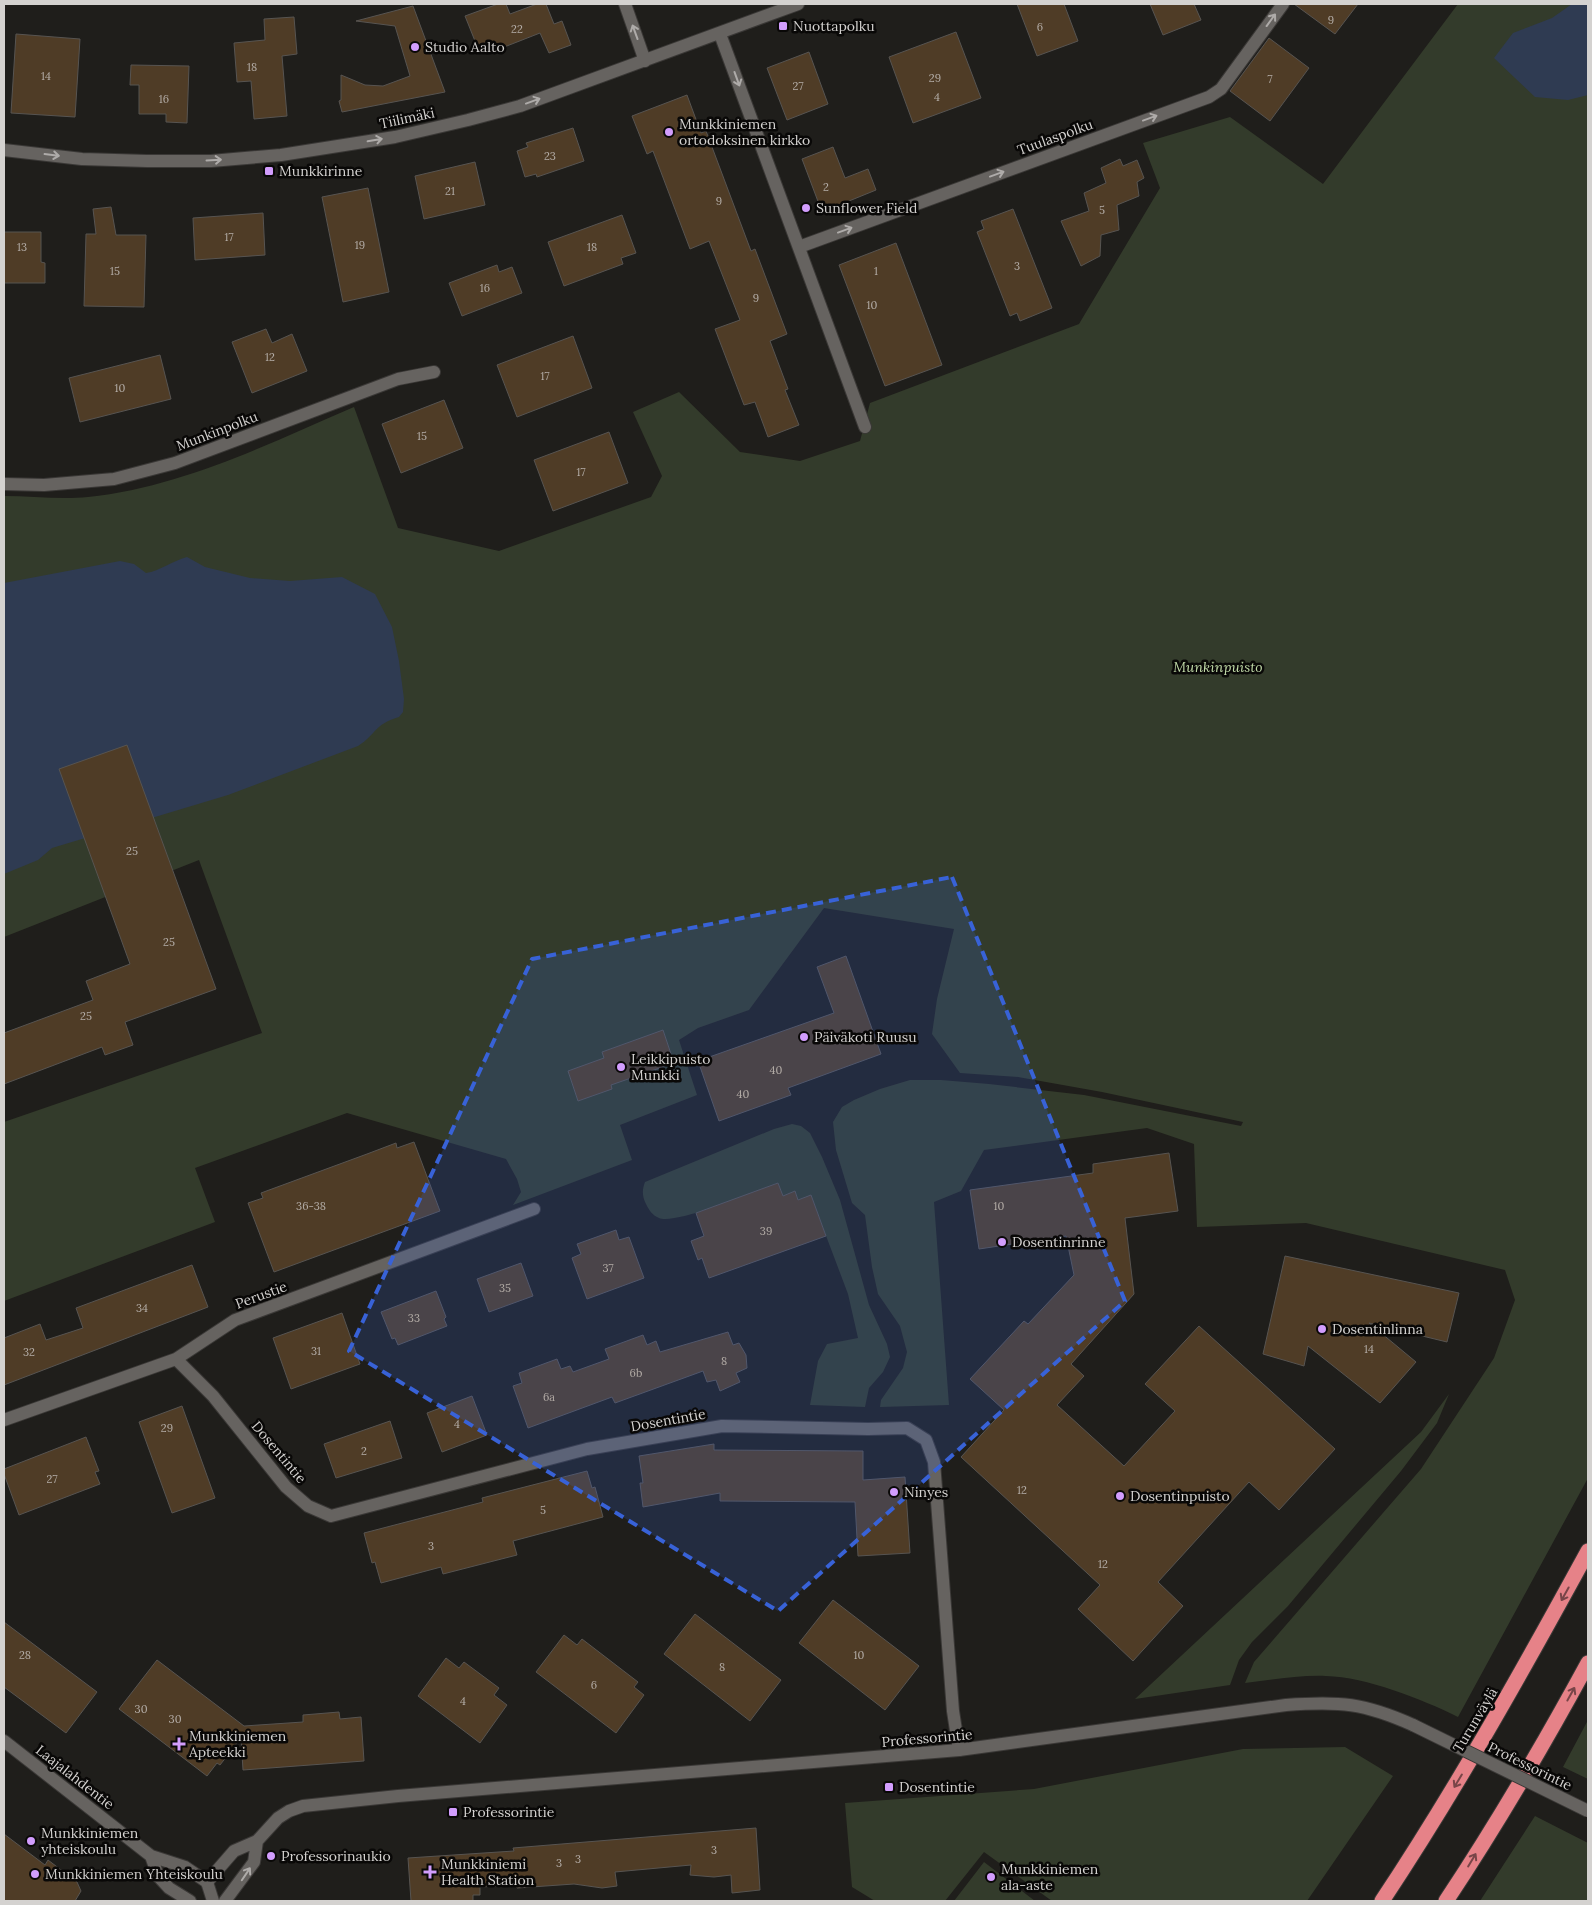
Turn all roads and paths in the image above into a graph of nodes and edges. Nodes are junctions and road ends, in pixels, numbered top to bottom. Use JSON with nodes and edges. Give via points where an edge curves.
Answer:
{"nodes":[{"id":1,"x":625,"y":4,"type":"edge"},
{"id":2,"x":798,"y":4,"type":"edge"},
{"id":3,"x":1283,"y":4,"type":"edge"},
{"id":4,"x":720,"y":34,"type":"junction"},
{"id":5,"x":645,"y":61,"type":"junction"},
{"id":6,"x":4,"y":150,"type":"edge"},
{"id":7,"x":799,"y":246,"type":"junction"},
{"id":8,"x":434,"y":372,"type":"dead end"},
{"id":9,"x":865,"y":427,"type":"dead end"},
{"id":10,"x":4,"y":484,"type":"edge"},
{"id":11,"x":534,"y":1209,"type":"dead end"},
{"id":12,"x":176,"y":1359,"type":"junction"},
{"id":13,"x":4,"y":1420,"type":"edge"},
{"id":14,"x":1588,"y":1552,"type":"edge"},
{"id":15,"x":1588,"y":1663,"type":"edge"},
{"id":16,"x":4,"y":1741,"type":"edge"},
{"id":17,"x":959,"y":1750,"type":"junction"},
{"id":18,"x":1588,"y":1810,"type":"edge"},
{"id":19,"x":257,"y":1841,"type":"junction"},
{"id":20,"x":151,"y":1856,"type":"junction"},
{"id":21,"x":207,"y":1882,"type":"junction"},
{"id":22,"x":190,"y":1901,"type":"edge"},
{"id":23,"x":213,"y":1901,"type":"edge"},
{"id":24,"x":225,"y":1901,"type":"edge"},
{"id":25,"x":1382,"y":1901,"type":"edge"},
{"id":26,"x":1446,"y":1901,"type":"edge"}],
"edges":[{"from":5,"to":1,"type":"street","one_way":true},
{"from":2,"to":4,"type":"street","name":"Tiilimäki"},
{"from":7,"to":3,"type":"street","name":"Tuulaspolku","one_way":true,"via":[[1209,97],[1221,89]]},
{"from":4,"to":5,"type":"street","name":"Tiilimäki"},
{"from":4,"to":7,"type":"street","one_way":true},
{"from":6,"to":5,"type":"street","name":"Tiilimäki","one_way":true,"via":[[147,162],[281,155],[458,122],[520,106]]},
{"from":7,"to":9,"type":"street"},
{"from":8,"to":10,"type":"street","name":"Munkinpolku","via":[[398,379],[175,463],[123,477],[44,485]]},
{"from":11,"to":12,"type":"street","name":"Perustie","via":[[235,1320]]},
{"from":12,"to":13,"type":"street","name":"Perustie"},
{"from":12,"to":17,"type":"street","name":"Dosentintie","via":[[214,1396],[286,1487],[308,1506],[331,1516],[587,1449],[722,1426],[907,1428],[926,1440],[934,1462],[953,1711]]},
{"from":14,"to":25,"type":"highway","name":"Turunväylä","one_way":true,"via":[[1512,1691]]},
{"from":26,"to":15,"type":"highway","one_way":true,"via":[[1554,1725]]},
{"from":16,"to":20,"type":"street","name":"Laajalahdentie"},
{"from":17,"to":18,"type":"street","name":"Professorintie","bridge":true,"via":[[1286,1704],[1322,1702],[1362,1706],[1383,1712]]},
{"from":17,"to":19,"type":"street","name":"Professorintie","via":[[303,1806],[278,1818]]},
{"from":19,"to":21,"type":"street","name":"Professorintie","via":[[234,1851]]},
{"from":24,"to":19,"type":"street","one_way":true,"via":[[254,1862]]},
{"from":20,"to":21,"type":"street","name":"Laajalahdentie","via":[[186,1867]]},
{"from":20,"to":22,"type":"street","name":"Laajalahdentie","via":[[158,1876],[169,1888]]},
{"from":21,"to":23,"type":"street"}]}
